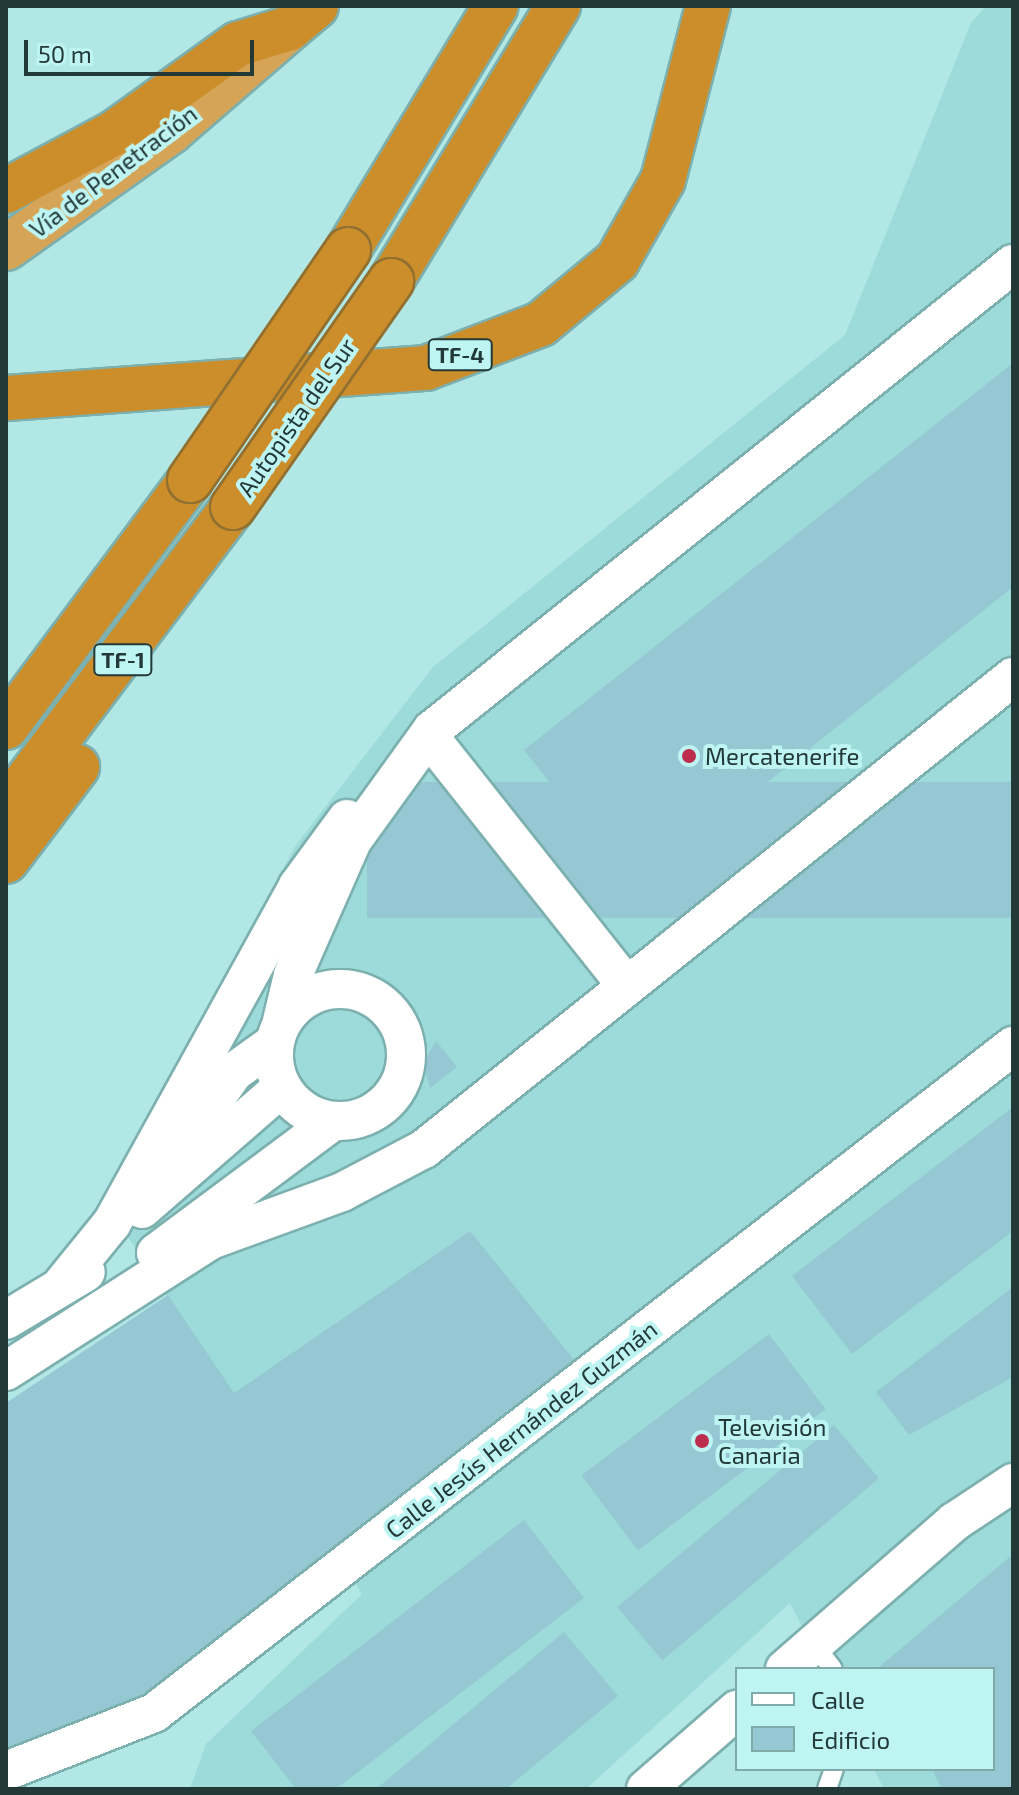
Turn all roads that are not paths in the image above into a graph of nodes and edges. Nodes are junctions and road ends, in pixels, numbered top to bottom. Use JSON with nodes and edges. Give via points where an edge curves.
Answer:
{"nodes":[{"id":1,"x":496,"y":6,"type":"edge"},
{"id":2,"x":558,"y":6,"type":"edge"},
{"id":3,"x":708,"y":6,"type":"edge"},
{"id":4,"x":303,"y":17,"type":"edge"},
{"id":5,"x":6,"y":191,"type":"edge"},
{"id":6,"x":6,"y":248,"type":"edge"},
{"id":7,"x":1013,"y":264,"type":"edge"},
{"id":8,"x":6,"y":398,"type":"edge"},
{"id":9,"x":1013,"y":677,"type":"edge"},
{"id":10,"x":479,"y":687,"type":"junction"},
{"id":11,"x":88,"y":709,"type":"junction"},
{"id":12,"x":6,"y":727,"type":"edge"},
{"id":13,"x":439,"y":749,"type":"junction"},
{"id":14,"x":389,"y":796,"type":"junction"},
{"id":15,"x":6,"y":808,"type":"edge"},
{"id":16,"x":6,"y":861,"type":"edge"},
{"id":17,"x":626,"y":985,"type":"junction"},
{"id":18,"x":278,"y":1032,"type":"junction"},
{"id":19,"x":1013,"y":1046,"type":"edge"},
{"id":20,"x":281,"y":1088,"type":"junction"},
{"id":21,"x":344,"y":1121,"type":"junction"},
{"id":22,"x":142,"y":1209,"type":"junction"},
{"id":23,"x":211,"y":1240,"type":"junction"},
{"id":24,"x":64,"y":1282,"type":"junction"},
{"id":25,"x":132,"y":1288,"type":"junction"},
{"id":26,"x":6,"y":1320,"type":"edge"},
{"id":27,"x":6,"y":1371,"type":"edge"},
{"id":28,"x":1013,"y":1483,"type":"edge"},
{"id":29,"x":824,"y":1656,"type":"edge"},
{"id":30,"x":791,"y":1667,"type":"edge"},
{"id":31,"x":735,"y":1712,"type":"edge"},
{"id":32,"x":6,"y":1771,"type":"edge"},
{"id":33,"x":646,"y":1789,"type":"edge"}],
"edges":[{"from":1,"to":12,"type":"highway","number":"TF-1","bridge":true,"via":[[348,250],[190,480]]},
{"from":2,"to":11,"type":"highway","name":"Autopista del Sur","number":"TF-1","bridge":true,"via":[[391,281]]},
{"from":3,"to":8,"type":"highway","number":"TF-4","via":[[663,180],[617,261],[541,324],[426,368]]},
{"from":4,"to":5,"type":"highway","via":[[238,44],[114,133]]},
{"from":4,"to":6,"type":"highway","name":"Vía de Penetración","via":[[171,131]]},
{"from":7,"to":10,"type":"street"},
{"from":9,"to":17,"type":"street"},
{"from":10,"to":13,"type":"street"},
{"from":10,"to":14,"type":"street","via":[[432,730]]},
{"from":11,"to":15,"type":"highway","name":"Autopista del Sur","number":"TF-1"},
{"from":11,"to":16,"type":"highway","via":[[80,763]]},
{"from":13,"to":14,"type":"street"},
{"from":13,"to":17,"type":"street"},
{"from":14,"to":18,"type":"street","via":[[298,961]]},
{"from":14,"to":24,"type":"street","via":[[314,861],[112,1223]]},
{"from":17,"to":23,"type":"street","via":[[424,1149],[342,1192]]},
{"from":18,"to":20,"type":"street"},
{"from":18,"to":21,"type":"street","via":[[296,1004],[339,988],[362,992],[396,1019],[406,1049],[402,1081],[382,1105]]},
{"from":18,"to":22,"type":"street","via":[[234,1072]]},
{"from":19,"to":32,"type":"street","name":"Calle Jesús Hernández Guzmán","via":[[154,1713]]},
{"from":20,"to":21,"type":"street","via":[[295,1104]]},
{"from":20,"to":22,"type":"street"},
{"from":21,"to":23,"type":"street","via":[[335,1150]]},
{"from":21,"to":25,"type":"street","via":[[163,1241]]},
{"from":22,"to":24,"type":"street","via":[[106,1259]]},
{"from":23,"to":25,"type":"street"},
{"from":24,"to":26,"type":"street"},
{"from":25,"to":27,"type":"street"},
{"from":28,"to":29,"type":"street","via":[[954,1522]]},
{"from":29,"to":30,"type":"street"},
{"from":31,"to":33,"type":"street"}]}
